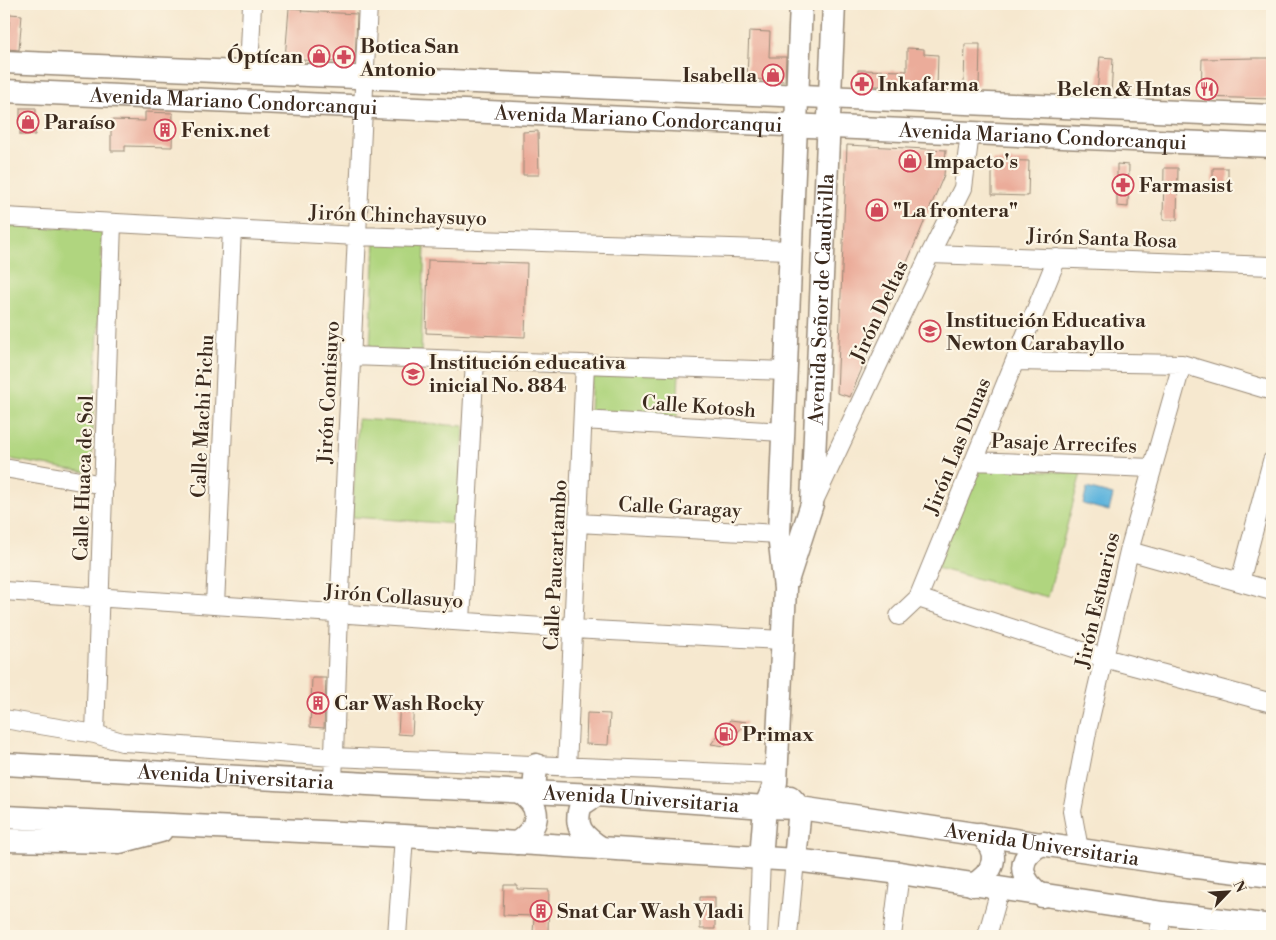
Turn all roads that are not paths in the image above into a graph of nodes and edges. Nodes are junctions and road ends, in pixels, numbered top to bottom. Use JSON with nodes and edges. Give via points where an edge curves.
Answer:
{"nodes":[{"id":1,"x":252,"y":4,"type":"edge"},
{"id":2,"x":368,"y":4,"type":"edge"},
{"id":3,"x":801,"y":4,"type":"edge"},
{"id":4,"x":834,"y":4,"type":"edge"},
{"id":5,"x":4,"y":62,"type":"edge"},
{"id":6,"x":250,"y":72,"type":"junction"},
{"id":7,"x":364,"y":77,"type":"junction"},
{"id":8,"x":4,"y":91,"type":"edge"},
{"id":9,"x":797,"y":95,"type":"junction"},
{"id":10,"x":830,"y":96,"type":"junction"},
{"id":11,"x":363,"y":106,"type":"junction"},
{"id":12,"x":1272,"y":116,"type":"edge"},
{"id":13,"x":796,"y":125,"type":"junction"},
{"id":14,"x":829,"y":126,"type":"junction"},
{"id":15,"x":970,"y":133,"type":"junction"},
{"id":16,"x":1272,"y":146,"type":"edge"},
{"id":17,"x":4,"y":217,"type":"edge"},
{"id":18,"x":112,"y":223,"type":"junction"},
{"id":19,"x":232,"y":229,"type":"junction"},
{"id":20,"x":357,"y":236,"type":"junction"},
{"id":21,"x":791,"y":250,"type":"junction"},
{"id":22,"x":930,"y":254,"type":"junction"},
{"id":23,"x":1057,"y":258,"type":"junction"},
{"id":24,"x":1254,"y":265,"type":"junction"},
{"id":25,"x":1272,"y":266,"type":"edge"},
{"id":26,"x":1272,"y":271,"type":"edge"},
{"id":27,"x":351,"y":356,"type":"junction"},
{"id":28,"x":474,"y":360,"type":"junction"},
{"id":29,"x":1014,"y":361,"type":"junction"},
{"id":30,"x":585,"y":364,"type":"junction"},
{"id":31,"x":1182,"y":364,"type":"junction"},
{"id":32,"x":786,"y":371,"type":"junction"},
{"id":33,"x":1272,"y":391,"type":"edge"},
{"id":34,"x":583,"y":420,"type":"junction"},
{"id":35,"x":783,"y":432,"type":"junction"},
{"id":36,"x":974,"y":461,"type":"junction"},
{"id":37,"x":1272,"y":461,"type":"edge"},
{"id":38,"x":4,"y":468,"type":"edge"},
{"id":39,"x":1152,"y":468,"type":"junction"},
{"id":40,"x":104,"y":485,"type":"junction"},
{"id":41,"x":812,"y":504,"type":"junction"},
{"id":42,"x":578,"y":523,"type":"junction"},
{"id":43,"x":779,"y":534,"type":"junction"},
{"id":44,"x":1129,"y":551,"type":"junction"},
{"id":45,"x":1240,"y":582,"type":"junction"},
{"id":46,"x":784,"y":590,"type":"junction"},
{"id":47,"x":4,"y":591,"type":"edge"},
{"id":48,"x":1272,"y":591,"type":"edge"},
{"id":49,"x":100,"y":598,"type":"junction"},
{"id":50,"x":918,"y":598,"type":"junction"},
{"id":51,"x":215,"y":605,"type":"junction"},
{"id":52,"x":339,"y":614,"type":"junction"},
{"id":53,"x":899,"y":616,"type":"dead end"},
{"id":54,"x":461,"y":621,"type":"junction"},
{"id":55,"x":574,"y":629,"type":"junction"},
{"id":56,"x":782,"y":640,"type":"junction"},
{"id":57,"x":1104,"y":658,"type":"junction"},
{"id":58,"x":1272,"y":703,"type":"edge"},
{"id":59,"x":4,"y":719,"type":"edge"},
{"id":60,"x":95,"y":734,"type":"junction"},
{"id":61,"x":333,"y":757,"type":"junction"},
{"id":62,"x":4,"y":764,"type":"edge"},
{"id":63,"x":536,"y":766,"type":"junction"},
{"id":64,"x":567,"y":767,"type":"junction"},
{"id":65,"x":776,"y":778,"type":"junction"},
{"id":66,"x":333,"y":782,"type":"junction"},
{"id":67,"x":527,"y":792,"type":"junction"},
{"id":68,"x":596,"y":795,"type":"junction"},
{"id":69,"x":765,"y":807,"type":"junction"},
{"id":70,"x":800,"y":808,"type":"junction"},
{"id":71,"x":4,"y":817,"type":"edge"},
{"id":72,"x":184,"y":826,"type":"junction"},
{"id":73,"x":980,"y":834,"type":"junction"},
{"id":74,"x":404,"y":836,"type":"junction"},
{"id":75,"x":4,"y":840,"type":"edge"},
{"id":76,"x":517,"y":843,"type":"junction"},
{"id":77,"x":1044,"y":844,"type":"junction"},
{"id":78,"x":601,"y":848,"type":"junction"},
{"id":79,"x":1079,"y":849,"type":"junction"},
{"id":80,"x":760,"y":858,"type":"junction"},
{"id":81,"x":795,"y":860,"type":"junction"},
{"id":82,"x":900,"y":873,"type":"junction"},
{"id":83,"x":1272,"y":876,"type":"edge"},
{"id":84,"x":973,"y":885,"type":"junction"},
{"id":85,"x":1000,"y":890,"type":"junction"},
{"id":86,"x":1042,"y":896,"type":"junction"},
{"id":87,"x":1163,"y":913,"type":"junction"},
{"id":88,"x":1272,"y":926,"type":"edge"},
{"id":89,"x":397,"y":936,"type":"edge"},
{"id":90,"x":758,"y":936,"type":"edge"},
{"id":91,"x":788,"y":936,"type":"edge"},
{"id":92,"x":892,"y":936,"type":"edge"},
{"id":93,"x":986,"y":936,"type":"edge"},
{"id":94,"x":1158,"y":936,"type":"edge"}],
"edges":[{"from":1,"to":6,"type":"street"},
{"from":2,"to":7,"type":"street","name":"Jirón Contisuyo"},
{"from":3,"to":9,"type":"main road","name":"Avenida Señor de Caudivilla"},
{"from":4,"to":10,"type":"main road","name":"Avenida Señor de Caudivilla"},
{"from":5,"to":6,"type":"main road","name":"Avenida Mariano Condorcanqui"},
{"from":6,"to":7,"type":"main road","name":"Avenida Mariano Condorcanqui"},
{"from":7,"to":9,"type":"main road","name":"Avenida Mariano Condorcanqui"},
{"from":7,"to":11,"type":"street","name":"Jirón Contisuyo"},
{"from":8,"to":11,"type":"main road","name":"Avenida Mariano Condorcanqui"},
{"from":9,"to":10,"type":"main road","name":"Avenida Mariano Condorcanqui"},
{"from":9,"to":13,"type":"main road","name":"Avenida Señor de Caudivilla"},
{"from":10,"to":12,"type":"main road","name":"Avenida Mariano Condorcanqui"},
{"from":10,"to":14,"type":"main road","name":"Avenida Señor de Caudivilla"},
{"from":11,"to":13,"type":"main road","name":"Avenida Mariano Condorcanqui"},
{"from":11,"to":20,"type":"street","name":"Jirón Contisuyo"},
{"from":13,"to":14,"type":"main road","name":"Avenida Mariano Condorcanqui"},
{"from":13,"to":21,"type":"main road","name":"Avenida Señor de Caudivilla"},
{"from":14,"to":15,"type":"main road","name":"Avenida Mariano Condorcanqui"},
{"from":14,"to":41,"type":"main road","name":"Avenida Señor de Caudivilla"},
{"from":15,"to":16,"type":"main road","name":"Avenida Mariano Condorcanqui"},
{"from":15,"to":22,"type":"street","name":"Jirón Deltas","via":[[963,188]]},
{"from":17,"to":18,"type":"street","name":"Jirón Chinchaysuyo"},
{"from":18,"to":19,"type":"street","name":"Jirón Chinchaysuyo"},
{"from":18,"to":40,"type":"street","name":"Calle Huaca de Sol"},
{"from":19,"to":20,"type":"street","name":"Jirón Chinchaysuyo"},
{"from":19,"to":51,"type":"street","name":"Calle Machi Pichu"},
{"from":20,"to":21,"type":"street","name":"Jirón Chinchaysuyo"},
{"from":20,"to":27,"type":"street","name":"Jirón Contisuyo"},
{"from":21,"to":32,"type":"main road","name":"Avenida Señor de Caudivilla"},
{"from":22,"to":23,"type":"street","name":"Jirón Santa Rosa"},
{"from":22,"to":41,"type":"street","name":"Jirón Deltas"},
{"from":23,"to":24,"type":"street","name":"Jirón Santa Rosa"},
{"from":23,"to":29,"type":"street","name":"Jirón Las Dunas"},
{"from":24,"to":25,"type":"street","name":"Jirón Santa Rosa"},
{"from":24,"to":26,"type":"street"},
{"from":27,"to":28,"type":"street"},
{"from":27,"to":52,"type":"street","name":"Jirón Contisuyo"},
{"from":28,"to":30,"type":"street"},
{"from":28,"to":54,"type":"street"},
{"from":29,"to":31,"type":"street"},
{"from":29,"to":36,"type":"street","name":"Jirón Las Dunas"},
{"from":30,"to":32,"type":"street"},
{"from":30,"to":34,"type":"street","name":"Calle Paucartambo"},
{"from":31,"to":33,"type":"street"},
{"from":31,"to":39,"type":"street","name":"Jirón Estuarios"},
{"from":32,"to":35,"type":"main road","name":"Avenida Señor de Caudivilla"},
{"from":34,"to":35,"type":"street","name":"Calle Kotosh"},
{"from":34,"to":42,"type":"street","name":"Calle Paucartambo"},
{"from":35,"to":43,"type":"main road","name":"Avenida Señor de Caudivilla"},
{"from":36,"to":39,"type":"street","name":"Pasaje Arrecifes"},
{"from":36,"to":50,"type":"street","name":"Jirón Las Dunas"},
{"from":37,"to":45,"type":"street"},
{"from":38,"to":40,"type":"street"},
{"from":39,"to":44,"type":"street","name":"Jirón Estuarios"},
{"from":40,"to":49,"type":"street","name":"Calle Huaca de Sol"},
{"from":41,"to":46,"type":"main road","name":"Avenida Señor de Caudivilla"},
{"from":42,"to":43,"type":"street","name":"Calle Garagay"},
{"from":42,"to":55,"type":"street","name":"Calle Paucartambo"},
{"from":43,"to":46,"type":"main road","name":"Avenida Señor de Caudivilla"},
{"from":44,"to":45,"type":"street"},
{"from":44,"to":57,"type":"street","name":"Jirón Estuarios"},
{"from":45,"to":48,"type":"street"},
{"from":46,"to":56,"type":"main road","name":"Avenida Señor de Caudivilla"},
{"from":47,"to":49,"type":"street","name":"Jirón Collasuyo"},
{"from":49,"to":51,"type":"street","name":"Jirón Collasuyo"},
{"from":49,"to":60,"type":"street","name":"Calle Huaca de Sol"},
{"from":50,"to":53,"type":"street","name":"Jirón Las Dunas"},
{"from":50,"to":57,"type":"street"},
{"from":51,"to":52,"type":"street","name":"Jirón Collasuyo"},
{"from":52,"to":54,"type":"street","name":"Jirón Collasuyo"},
{"from":52,"to":61,"type":"street","name":"Jirón Contisuyo"},
{"from":54,"to":55,"type":"street","name":"Jirón Collasuyo"},
{"from":55,"to":56,"type":"street","name":"Jirón Collasuyo"},
{"from":55,"to":64,"type":"street","name":"Calle Paucartambo"},
{"from":56,"to":65,"type":"main road","name":"Avenida Señor de Caudivilla"},
{"from":57,"to":58,"type":"street"},
{"from":57,"to":79,"type":"street","name":"Jirón Estuarios","via":[[1072,811]]},
{"from":59,"to":60,"type":"street","name":"Avenida Universitaria"},
{"from":60,"to":61,"type":"street","name":"Avenida Universitaria","via":[[122,742]]},
{"from":61,"to":63,"type":"street","name":"Avenida Universitaria"},
{"from":61,"to":66,"type":"street","name":"Jirón Contisuyo"},
{"from":62,"to":66,"type":"main road","name":"Avenida Universitaria"},
{"from":63,"to":64,"type":"street","name":"Avenida Universitaria"},
{"from":63,"to":67,"type":"main road"},
{"from":64,"to":65,"type":"street","name":"Avenida Universitaria"},
{"from":65,"to":69,"type":"main road","name":"Avenida Señor de Caudivilla"},
{"from":65,"to":70,"type":"main road"},
{"from":66,"to":67,"type":"main road","name":"Avenida Universitaria"},
{"from":67,"to":68,"type":"main road","name":"Avenida Universitaria"},
{"from":67,"to":76,"type":"main road","via":[[534,805],[536,821],[533,829]]},
{"from":68,"to":69,"type":"main road","name":"Avenida Universitaria"},
{"from":68,"to":78,"type":"main road","via":[[581,805],[578,820],[584,835]]},
{"from":69,"to":70,"type":"main road","name":"Avenida Universitaria"},
{"from":69,"to":80,"type":"main road","name":"Avenida Señor de Caudivilla"},
{"from":70,"to":73,"type":"main road","name":"Avenida Universitaria"},
{"from":70,"to":81,"type":"main road"},
{"from":71,"to":72,"type":"main road"},
{"from":72,"to":74,"type":"main road"},
{"from":72,"to":75,"type":"main road","via":[[120,842]]},
{"from":73,"to":77,"type":"main road","name":"Avenida Universitaria"},
{"from":73,"to":84,"type":"main road","via":[[992,848],[992,864],[983,879]]},
{"from":74,"to":76,"type":"main road"},
{"from":74,"to":89,"type":"street"},
{"from":76,"to":78,"type":"main road"},
{"from":77,"to":79,"type":"main road","name":"Avenida Universitaria"},
{"from":77,"to":86,"type":"main road","via":[[1027,854],[1023,869],[1029,885]]},
{"from":78,"to":80,"type":"main road"},
{"from":79,"to":83,"type":"main road","name":"Avenida Universitaria"},
{"from":80,"to":81,"type":"main road"},
{"from":80,"to":90,"type":"street","name":"Avenida Señor de Caudivilla"},
{"from":81,"to":82,"type":"main road"},
{"from":81,"to":91,"type":"street"},
{"from":82,"to":84,"type":"main road"},
{"from":82,"to":92,"type":"street"},
{"from":84,"to":85,"type":"main road"},
{"from":85,"to":86,"type":"main road"},
{"from":85,"to":93,"type":"street"},
{"from":86,"to":87,"type":"main road"},
{"from":87,"to":88,"type":"main road"},
{"from":87,"to":94,"type":"street"}]}
